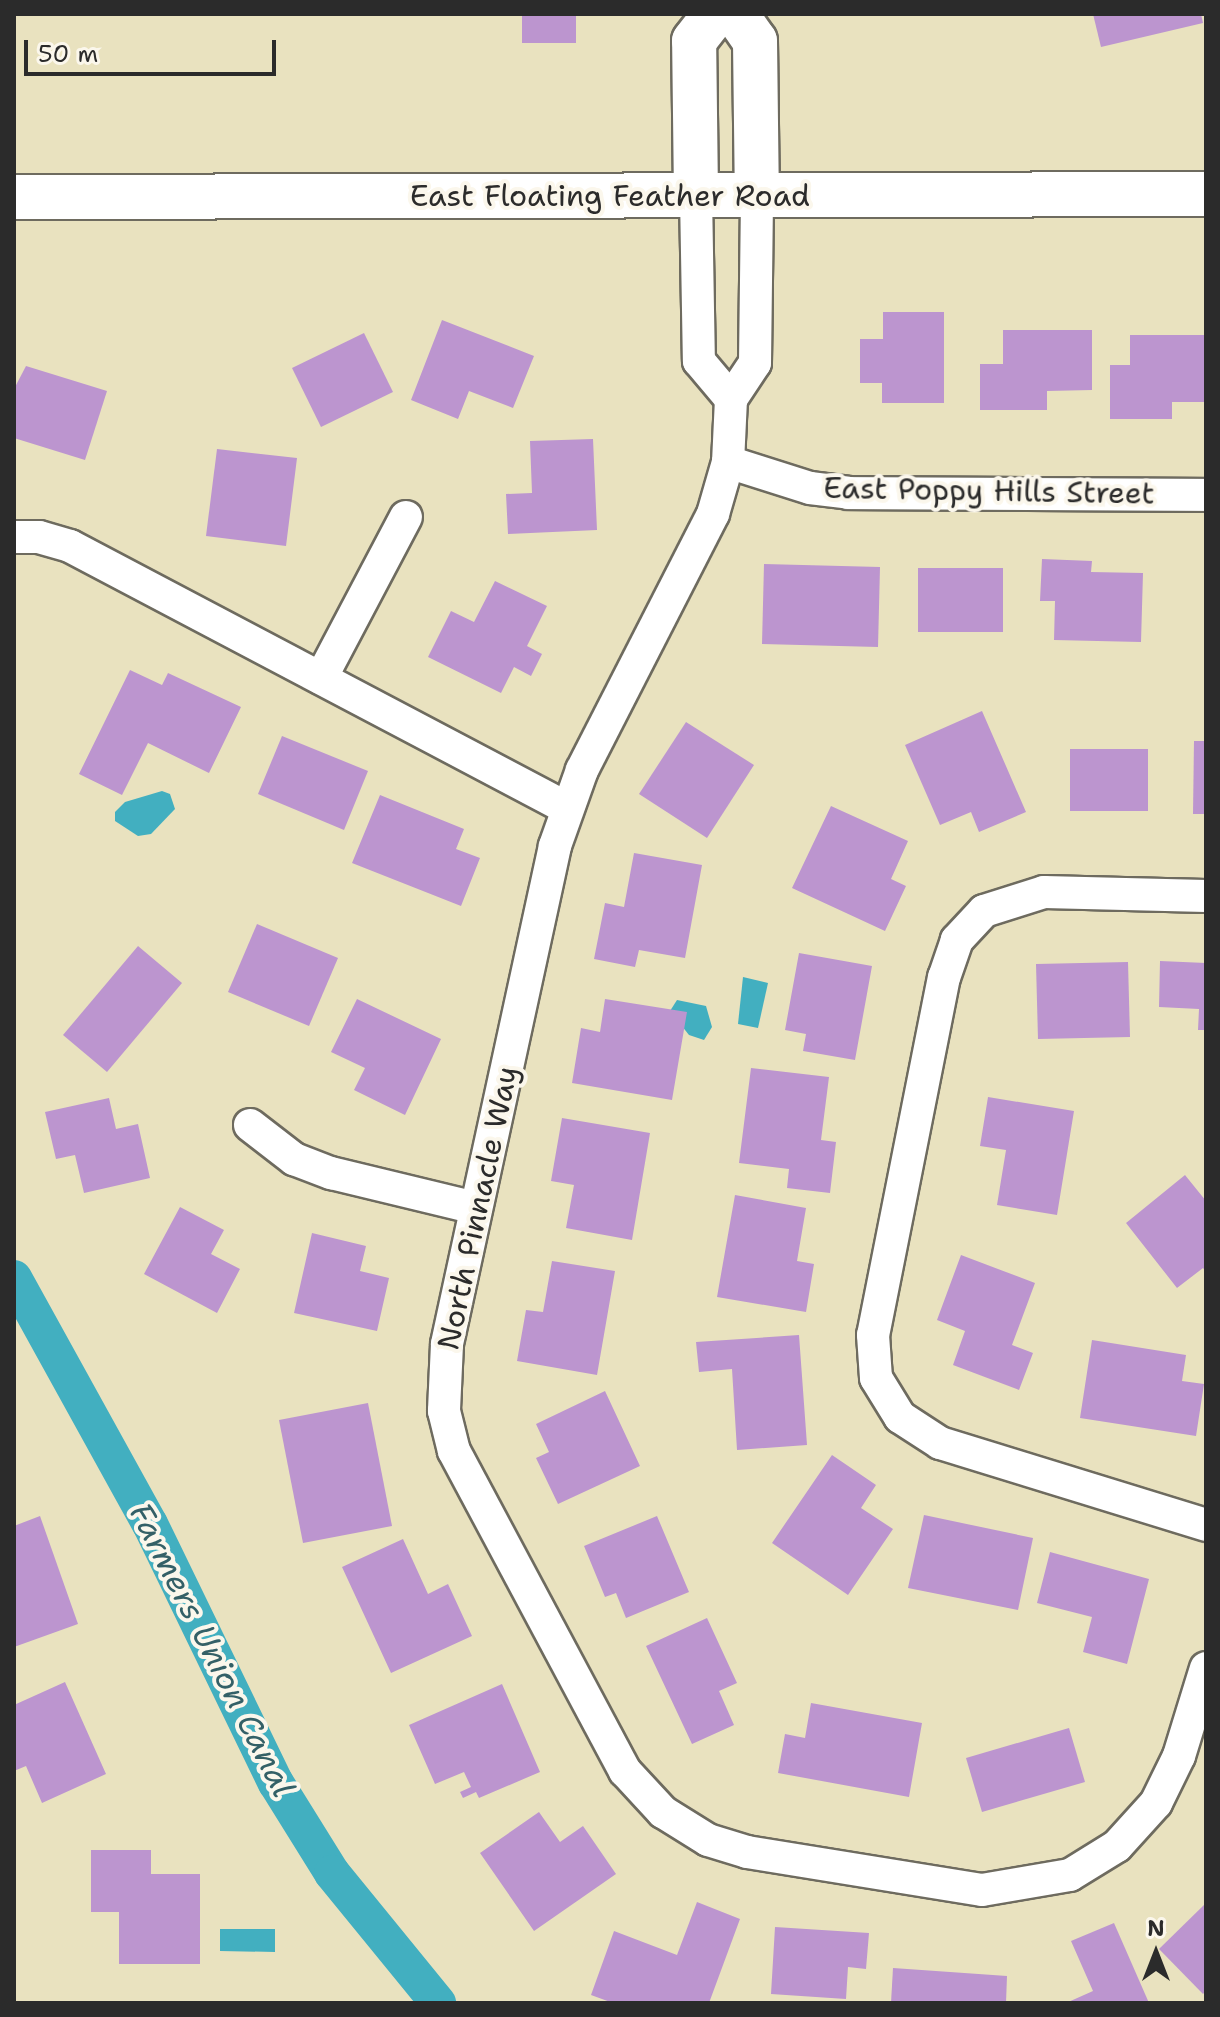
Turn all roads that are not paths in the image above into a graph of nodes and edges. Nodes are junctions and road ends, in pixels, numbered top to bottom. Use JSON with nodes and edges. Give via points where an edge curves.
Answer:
{"nodes":[{"id":1,"x":715,"y":14,"type":"edge"},
{"id":2,"x":736,"y":14,"type":"edge"},
{"id":3,"x":1206,"y":194,"type":"edge"},
{"id":4,"x":696,"y":195,"type":"junction"},
{"id":5,"x":757,"y":195,"type":"junction"},
{"id":6,"x":14,"y":197,"type":"edge"},
{"id":7,"x":731,"y":399,"type":"junction"},
{"id":8,"x":728,"y":462,"type":"junction"},
{"id":9,"x":1206,"y":495,"type":"edge"},
{"id":10,"x":406,"y":517,"type":"dead end"},
{"id":11,"x":14,"y":537,"type":"edge"},
{"id":12,"x":321,"y":678,"type":"junction"},
{"id":13,"x":567,"y":808,"type":"junction"},
{"id":14,"x":1206,"y":896,"type":"edge"},
{"id":15,"x":250,"y":1125,"type":"dead end"},
{"id":16,"x":476,"y":1208,"type":"junction"},
{"id":17,"x":1206,"y":1525,"type":"edge"},
{"id":18,"x":1206,"y":1668,"type":"edge"}],
"edges":[{"from":1,"to":4,"type":"main road","via":[[694,41]]},
{"from":2,"to":5,"type":"main road","via":[[755,41]]},
{"from":3,"to":5,"type":"main road","name":"East Floating Feather Road"},
{"from":4,"to":5,"type":"main road","name":"East Floating Feather Road"},
{"from":4,"to":6,"type":"main road","name":"East Floating Feather Road"},
{"from":4,"to":7,"type":"street","via":[[699,361]]},
{"from":5,"to":7,"type":"street","via":[[755,363]]},
{"from":7,"to":8,"type":"street","name":"North Pinnacle Way"},
{"from":8,"to":9,"type":"street","name":"East Poppy Hills Street","via":[[810,488],[848,493]]},
{"from":8,"to":13,"type":"street","name":"North Pinnacle Way","via":[[698,549]]},
{"from":10,"to":12,"type":"street"},
{"from":11,"to":12,"type":"street","via":[[70,546]]},
{"from":12,"to":13,"type":"street"},
{"from":13,"to":16,"type":"street","name":"North Pinnacle Way"},
{"from":14,"to":17,"type":"street","via":[[1044,892],[984,911],[957,940],[944,977],[873,1335],[876,1378],[900,1417],[940,1443]]},
{"from":15,"to":16,"type":"street","via":[[294,1159],[331,1173]]},
{"from":16,"to":18,"type":"street","name":"North Pinnacle Way","via":[[447,1344],[444,1411],[454,1451],[625,1771],[663,1812],[708,1840],[747,1852],[982,1890],[1070,1875],[1117,1846],[1156,1803],[1179,1756]]}]}
